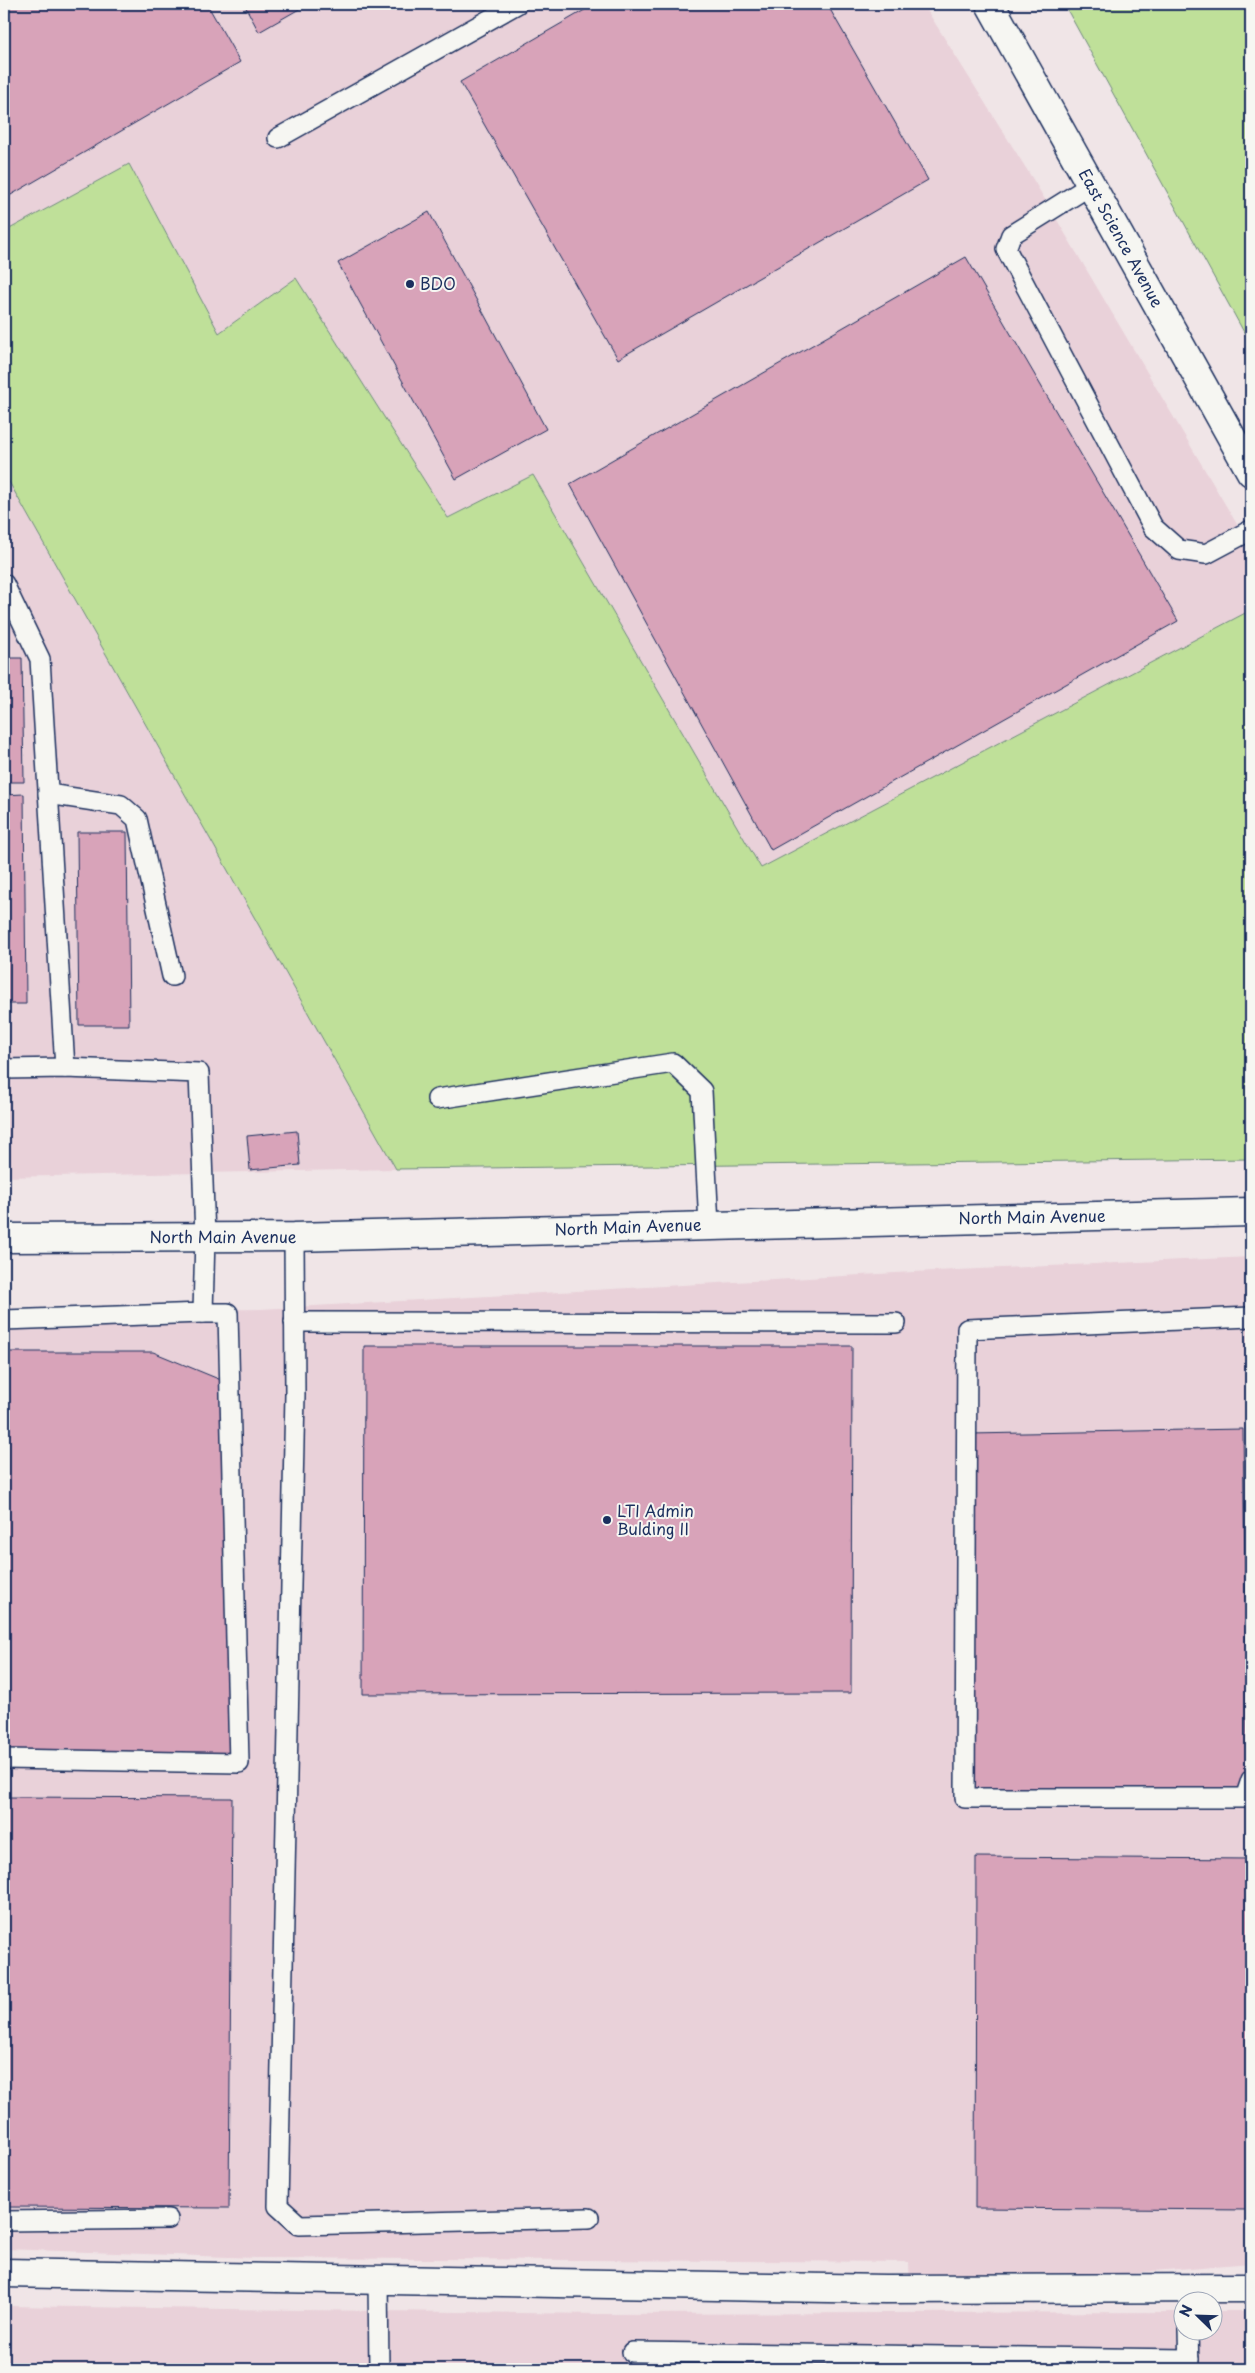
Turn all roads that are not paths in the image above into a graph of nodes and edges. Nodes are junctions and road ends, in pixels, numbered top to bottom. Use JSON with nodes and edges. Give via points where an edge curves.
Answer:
{"nodes":[{"id":1,"x":516,"y":4,"type":"edge"},
{"id":2,"x":990,"y":4,"type":"edge"},
{"id":3,"x":278,"y":138,"type":"dead end"},
{"id":4,"x":1092,"y":185,"type":"junction"},
{"id":5,"x":1251,"y":472,"type":"edge"},
{"id":6,"x":1251,"y":530,"type":"edge"},
{"id":7,"x":4,"y":584,"type":"edge"},
{"id":8,"x":48,"y":794,"type":"junction"},
{"id":9,"x":172,"y":976,"type":"dead end"},
{"id":10,"x":65,"y":1068,"type":"junction"},
{"id":11,"x":4,"y":1069,"type":"edge"},
{"id":12,"x":437,"y":1099,"type":"dead end"},
{"id":13,"x":1251,"y":1212,"type":"edge"},
{"id":14,"x":1251,"y":1218,"type":"edge"},
{"id":15,"x":709,"y":1225,"type":"junction"},
{"id":16,"x":205,"y":1237,"type":"junction"},
{"id":17,"x":294,"y":1237,"type":"junction"},
{"id":18,"x":4,"y":1238,"type":"edge"},
{"id":19,"x":203,"y":1313,"type":"junction"},
{"id":20,"x":1251,"y":1317,"type":"edge"},
{"id":21,"x":4,"y":1320,"type":"edge"},
{"id":22,"x":294,"y":1322,"type":"junction"},
{"id":23,"x":896,"y":1323,"type":"dead end"},
{"id":24,"x":4,"y":1759,"type":"edge"},
{"id":25,"x":1251,"y":1780,"type":"edge"},
{"id":26,"x":589,"y":2218,"type":"dead end"},
{"id":27,"x":168,"y":2219,"type":"dead end"},
{"id":28,"x":4,"y":2221,"type":"edge"},
{"id":29,"x":4,"y":2273,"type":"edge"},
{"id":30,"x":378,"y":2279,"type":"junction"},
{"id":31,"x":1251,"y":2288,"type":"edge"},
{"id":32,"x":1222,"y":2291,"type":"edge"},
{"id":33,"x":1172,"y":2294,"type":"edge"},
{"id":34,"x":1188,"y":2340,"type":"edge"},
{"id":35,"x":632,"y":2352,"type":"dead end"},
{"id":36,"x":1189,"y":2364,"type":"edge"},
{"id":37,"x":379,"y":2369,"type":"edge"}],
"edges":[{"from":1,"to":3,"type":"lane"},
{"from":2,"to":4,"type":"street","name":"East Science Avenue"},
{"from":4,"to":5,"type":"street","name":"East Science Avenue"},
{"from":4,"to":6,"type":"lane","via":[[1011,235],[1006,249],[1153,527],[1179,550],[1206,554]]},
{"from":7,"to":8,"type":"lane","via":[[40,659]]},
{"from":8,"to":9,"type":"lane","via":[[121,805],[138,820]]},
{"from":8,"to":10,"type":"lane"},
{"from":10,"to":11,"type":"lane"},
{"from":10,"to":16,"type":"lane","via":[[199,1073]]},
{"from":12,"to":15,"type":"lane","via":[[673,1063],[702,1091]]},
{"from":13,"to":14,"type":"lane"},
{"from":13,"to":15,"type":"street","name":"North Main Avenue"},
{"from":15,"to":17,"type":"street","name":"North Main Avenue"},
{"from":16,"to":17,"type":"street","name":"North Main Avenue"},
{"from":16,"to":18,"type":"street","name":"North Main Avenue"},
{"from":16,"to":19,"type":"lane"},
{"from":17,"to":22,"type":"lane"},
{"from":19,"to":21,"type":"lane"},
{"from":19,"to":24,"type":"lane","via":[[228,1313],[238,1764]]},
{"from":20,"to":25,"type":"lane","via":[[967,1329],[966,1798],[1245,1798]]},
{"from":22,"to":23,"type":"lane"},
{"from":22,"to":26,"type":"lane","via":[[278,2206],[299,2225]]},
{"from":27,"to":28,"type":"lane"},
{"from":29,"to":30,"type":"street"},
{"from":30,"to":33,"type":"street"},
{"from":30,"to":37,"type":"lane"},
{"from":31,"to":32,"type":"street"},
{"from":34,"to":36,"type":"lane"},
{"from":35,"to":36,"type":"lane"}]}
